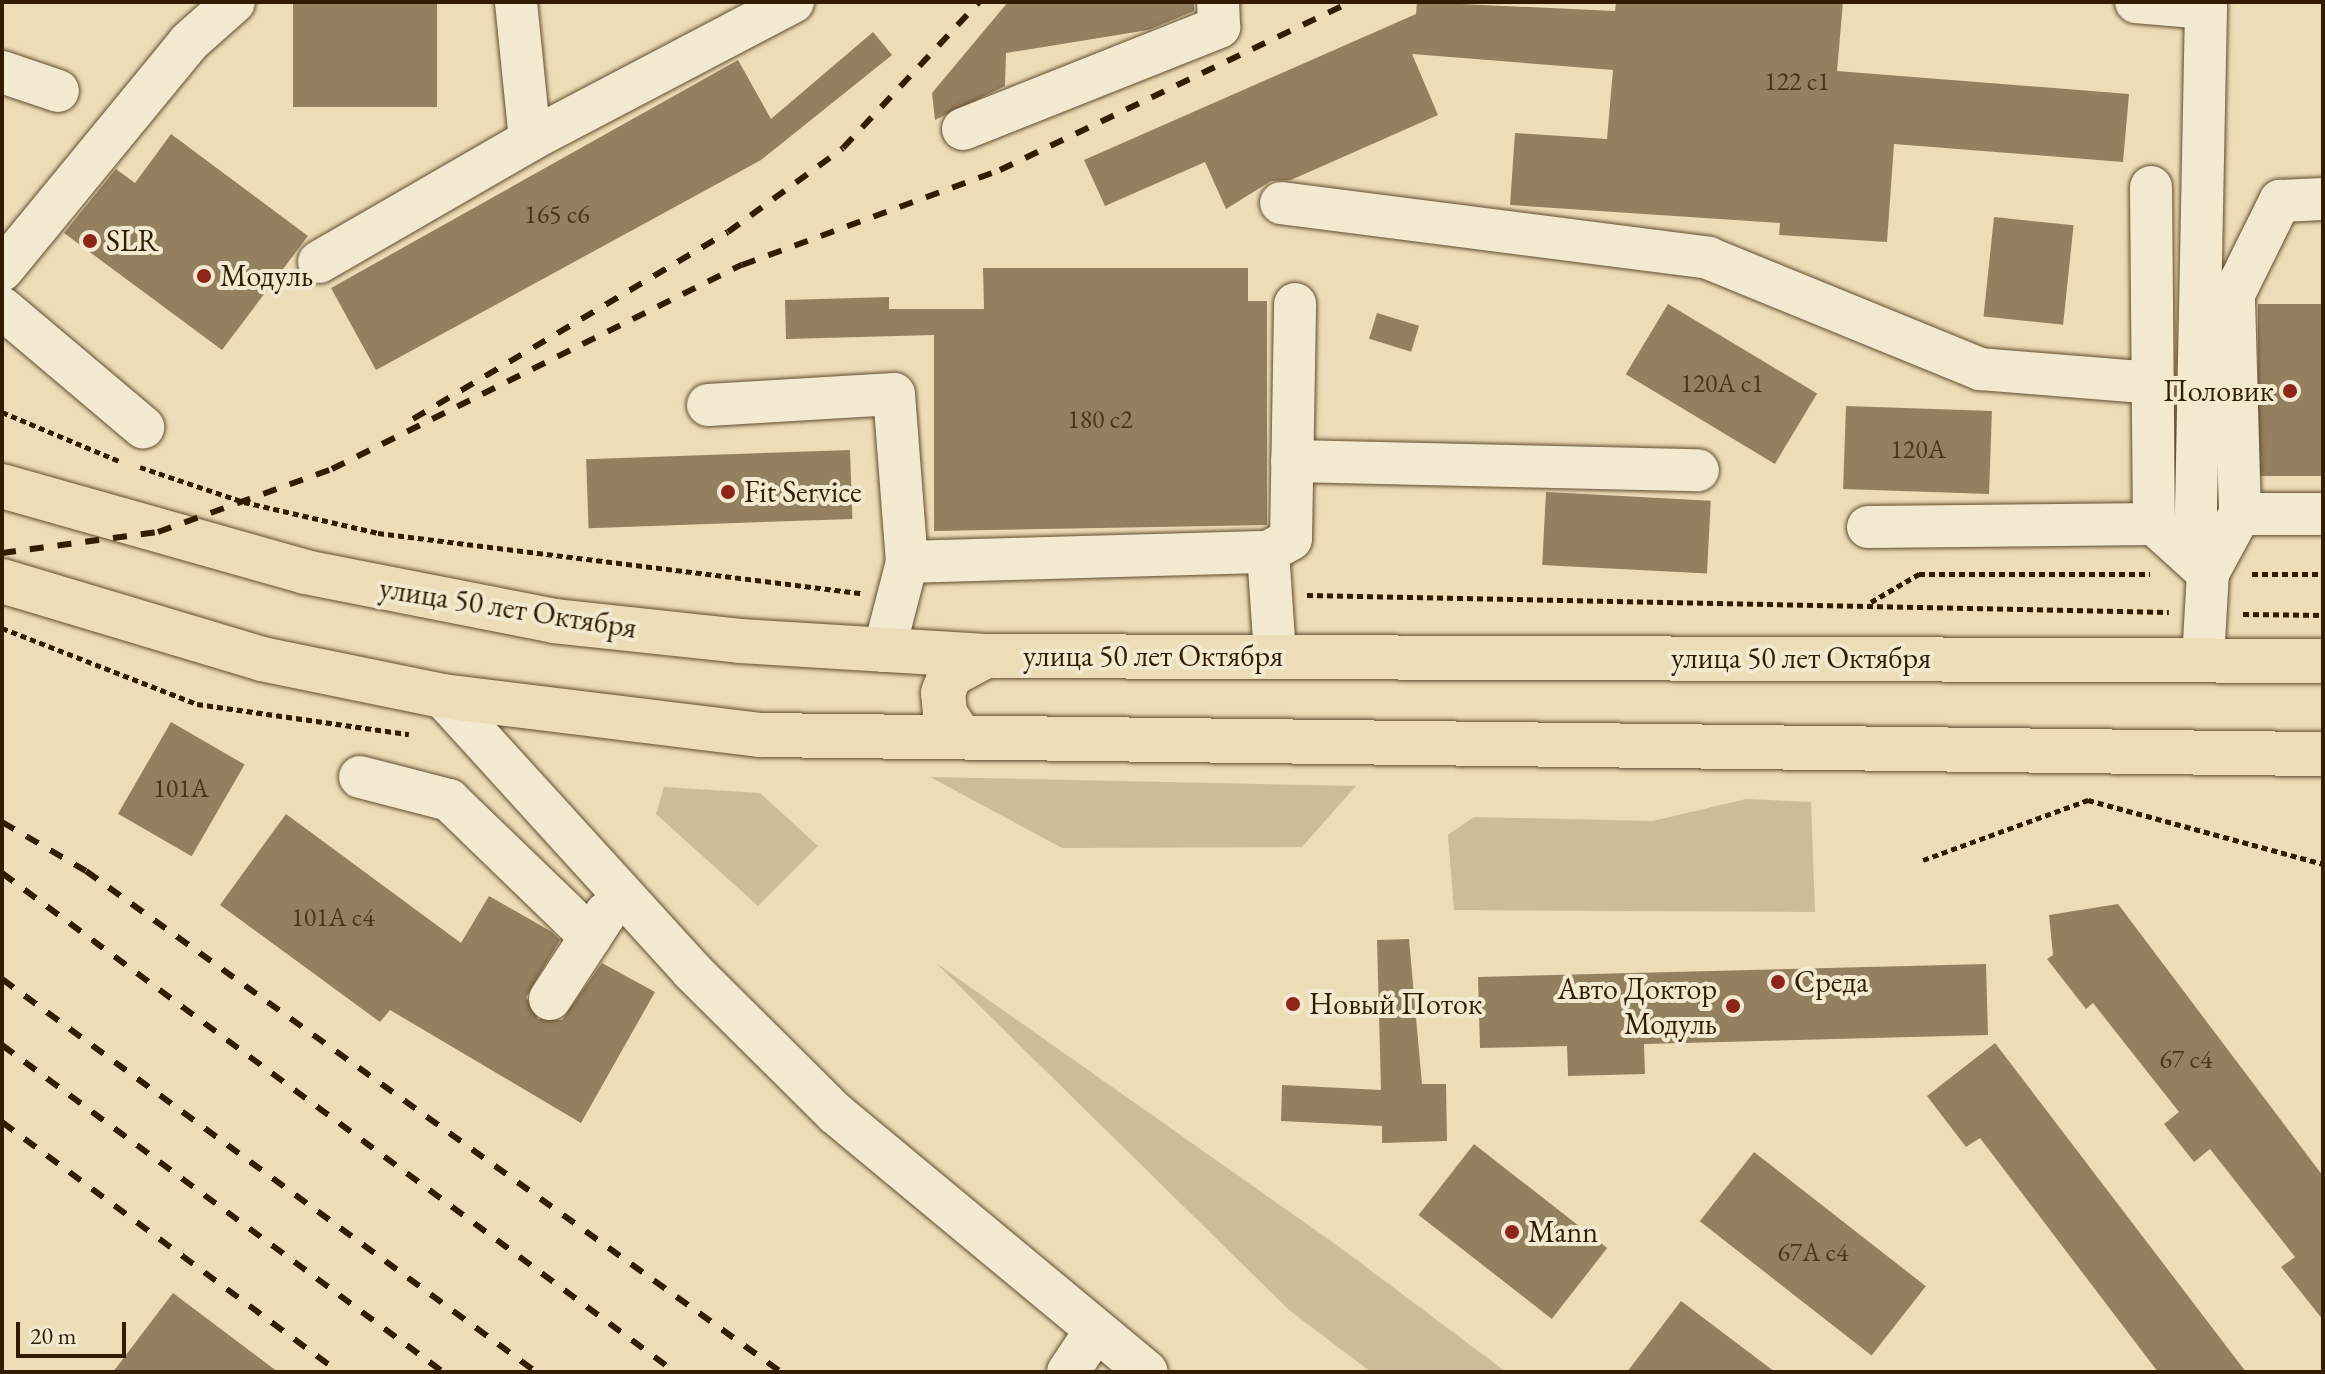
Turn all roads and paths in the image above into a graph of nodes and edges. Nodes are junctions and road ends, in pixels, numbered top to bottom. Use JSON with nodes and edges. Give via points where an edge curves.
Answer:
{"nodes":[{"id":1,"x":234,"y":2,"type":"edge"},
{"id":2,"x":516,"y":2,"type":"edge"},
{"id":3,"x":793,"y":2,"type":"edge"},
{"id":4,"x":1218,"y":2,"type":"edge"},
{"id":5,"x":2136,"y":2,"type":"edge"},
{"id":6,"x":2,"y":72,"type":"edge"},
{"id":7,"x":58,"y":91,"type":"dead end"},
{"id":8,"x":963,"y":129,"type":"dead end"},
{"id":9,"x":530,"y":140,"type":"junction"},
{"id":10,"x":2151,"y":187,"type":"dead end"},
{"id":11,"x":2323,"y":199,"type":"edge"},
{"id":12,"x":1281,"y":203,"type":"dead end"},
{"id":13,"x":319,"y":262,"type":"dead end"},
{"id":14,"x":2,"y":270,"type":"edge"},
{"id":15,"x":1295,"y":304,"type":"dead end"},
{"id":16,"x":2,"y":308,"type":"edge"},
{"id":17,"x":2153,"y":383,"type":"junction"},
{"id":18,"x":708,"y":405,"type":"dead end"},
{"id":19,"x":2,"y":412,"type":"edge"},
{"id":20,"x":143,"y":427,"type":"dead end"},
{"id":21,"x":1292,"y":461,"type":"junction"},
{"id":22,"x":1698,"y":470,"type":"dead end"},
{"id":23,"x":163,"y":475,"type":"dead end"},
{"id":24,"x":2,"y":486,"type":"edge"},
{"id":25,"x":2240,"y":514,"type":"junction"},
{"id":26,"x":2323,"y":514,"type":"edge"},
{"id":27,"x":2154,"y":524,"type":"junction"},
{"id":28,"x":1868,"y":527,"type":"dead end"},
{"id":29,"x":1268,"y":552,"type":"junction"},
{"id":30,"x":907,"y":562,"type":"junction"},
{"id":31,"x":2323,"y":574,"type":"edge"},
{"id":32,"x":2,"y":581,"type":"edge"},
{"id":33,"x":2207,"y":593,"type":"junction"},
{"id":34,"x":2323,"y":615,"type":"edge"},
{"id":35,"x":884,"y":651,"type":"junction"},
{"id":36,"x":986,"y":656,"type":"junction"},
{"id":37,"x":1275,"y":656,"type":"junction"},
{"id":38,"x":2203,"y":659,"type":"junction"},
{"id":39,"x":2323,"y":661,"type":"edge"},
{"id":40,"x":442,"y":696,"type":"junction"},
{"id":41,"x":960,"y":736,"type":"junction"},
{"id":42,"x":2323,"y":754,"type":"edge"},
{"id":43,"x":360,"y":777,"type":"dead end"},
{"id":44,"x":1923,"y":860,"type":"dead end"},
{"id":45,"x":2323,"y":864,"type":"edge"},
{"id":46,"x":622,"y":889,"type":"junction"},
{"id":47,"x":591,"y":937,"type":"junction"},
{"id":48,"x":550,"y":999,"type":"dead end"},
{"id":49,"x":1094,"y":1333,"type":"junction"},
{"id":50,"x":1068,"y":1372,"type":"edge"},
{"id":51,"x":1147,"y":1372,"type":"edge"}],
"edges":[{"from":1,"to":14,"type":"lane","via":[[189,42]]},
{"from":2,"to":9,"type":"lane"},
{"from":3,"to":9,"type":"lane"},
{"from":4,"to":8,"type":"lane","via":[[1219,27]]},
{"from":5,"to":33,"type":"lane","via":[[2206,8],[2196,511]]},
{"from":6,"to":7,"type":"lane"},
{"from":9,"to":13,"type":"lane"},
{"from":10,"to":17,"type":"lane"},
{"from":11,"to":25,"type":"lane","via":[[2280,201],[2234,294]]},
{"from":12,"to":17,"type":"lane","via":[[1708,258],[1980,369]]},
{"from":15,"to":21,"type":"lane"},
{"from":16,"to":20,"type":"lane"},
{"from":17,"to":27,"type":"lane"},
{"from":18,"to":30,"type":"lane","via":[[894,394]]},
{"from":19,"to":23,"type":"path"},
{"from":21,"to":22,"type":"lane"},
{"from":21,"to":29,"type":"lane","via":[[1291,539]]},
{"from":24,"to":35,"type":"main road","name":"улица 50 лет Октября","via":[[305,572],[554,621]]},
{"from":25,"to":26,"type":"lane"},
{"from":25,"to":33,"type":"lane"},
{"from":27,"to":28,"type":"lane"},
{"from":27,"to":33,"type":"lane"},
{"from":29,"to":30,"type":"lane"},
{"from":29,"to":37,"type":"lane"},
{"from":30,"to":35,"type":"lane"},
{"from":31,"to":33,"type":"path"},
{"from":32,"to":40,"type":"main road","via":[[262,659]]},
{"from":33,"to":33,"type":"path","via":[[1919,574],[1870,602]]},
{"from":33,"to":34,"type":"path"},
{"from":33,"to":38,"type":"lane"},
{"from":35,"to":36,"type":"main road","name":"улица 50 лет Октября"},
{"from":36,"to":37,"type":"main road","name":"улица 50 лет Октября"},
{"from":36,"to":41,"type":"main road","via":[[950,675],[943,693]]},
{"from":37,"to":38,"type":"main road","name":"улица 50 лет Октября"},
{"from":38,"to":39,"type":"main road","name":"улица 50 лет Октября"},
{"from":40,"to":41,"type":"main road","via":[[760,735]]},
{"from":40,"to":46,"type":"lane"},
{"from":41,"to":42,"type":"main road"},
{"from":43,"to":47,"type":"lane","via":[[449,800]]},
{"from":44,"to":45,"type":"path","via":[[2088,800]]},
{"from":46,"to":47,"type":"lane"},
{"from":46,"to":49,"type":"lane","via":[[692,971],[835,1113]]},
{"from":47,"to":48,"type":"lane"},
{"from":49,"to":50,"type":"lane"},
{"from":49,"to":51,"type":"lane"}]}
